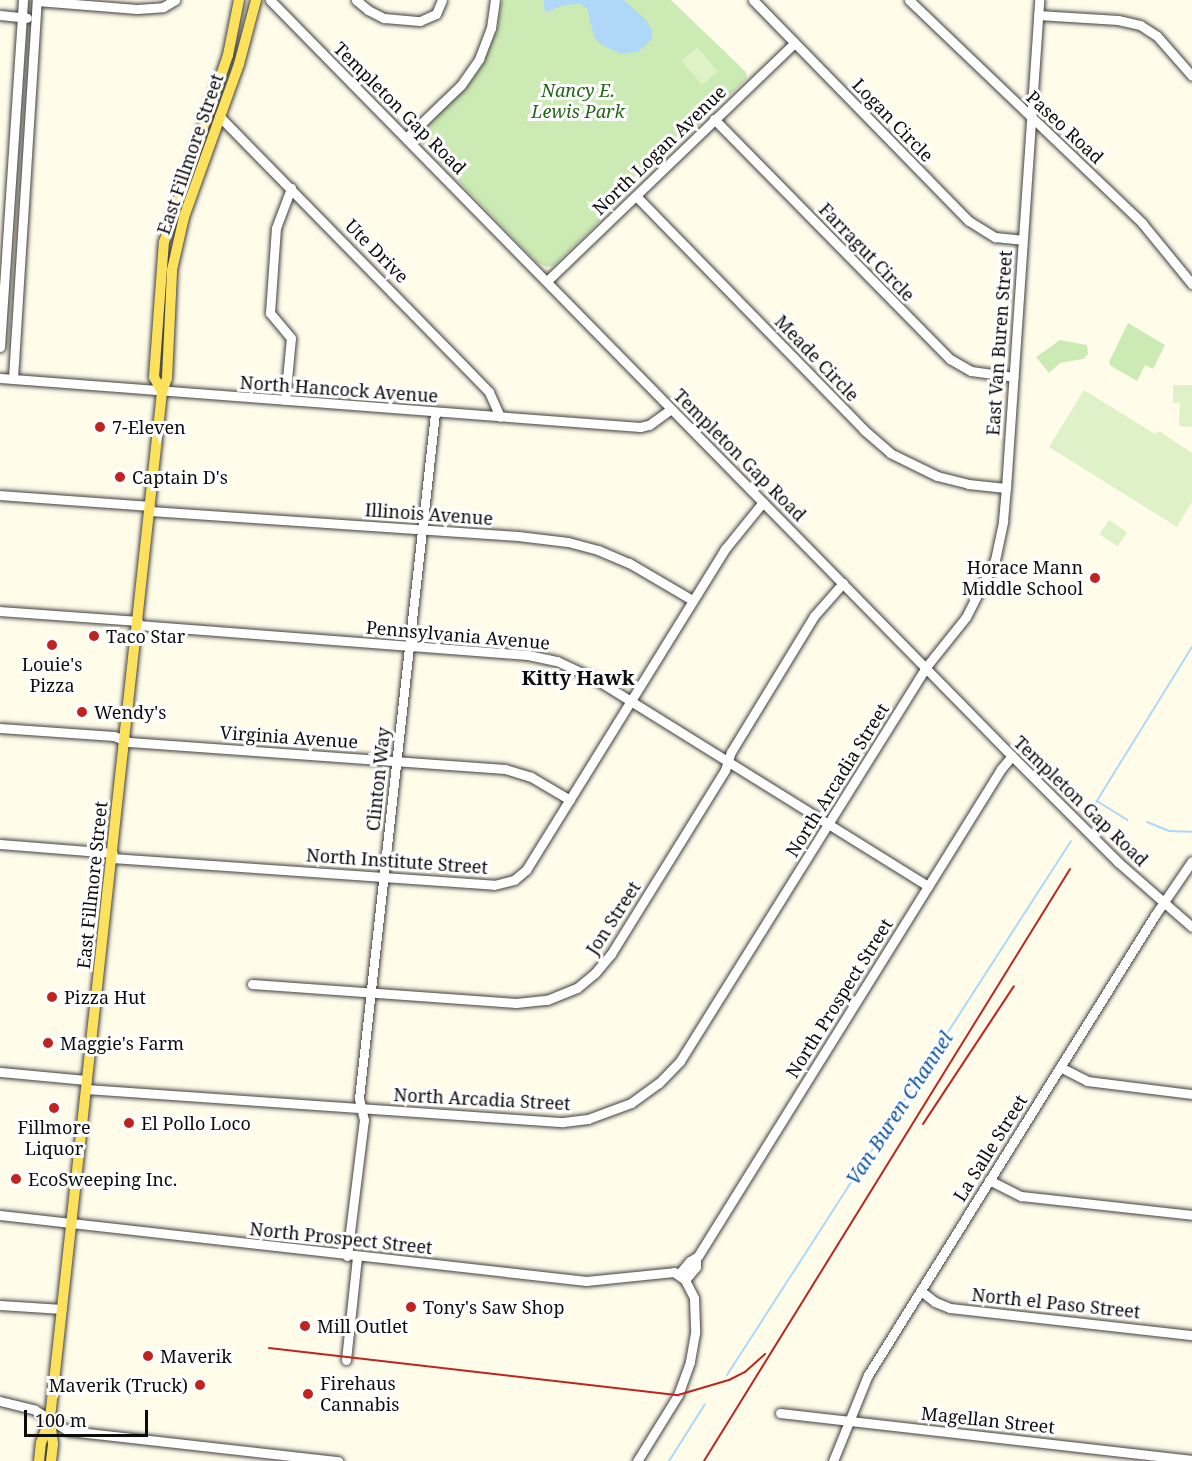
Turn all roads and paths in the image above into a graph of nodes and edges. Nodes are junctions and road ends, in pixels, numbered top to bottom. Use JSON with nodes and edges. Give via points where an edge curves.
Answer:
{"nodes":[{"id":1,"x":23,"y":0,"type":"edge"},
{"id":2,"x":37,"y":0,"type":"edge"},
{"id":3,"x":175,"y":0,"type":"edge"},
{"id":4,"x":239,"y":0,"type":"edge"},
{"id":5,"x":256,"y":0,"type":"edge"},
{"id":6,"x":270,"y":0,"type":"edge"},
{"id":7,"x":356,"y":0,"type":"edge"},
{"id":8,"x":442,"y":0,"type":"edge"},
{"id":9,"x":495,"y":0,"type":"edge"},
{"id":10,"x":753,"y":0,"type":"edge"},
{"id":11,"x":909,"y":0,"type":"edge"},
{"id":12,"x":1039,"y":0,"type":"edge"},
{"id":13,"x":0,"y":15,"type":"edge"},
{"id":14,"x":1038,"y":15,"type":"junction"},
{"id":15,"x":22,"y":17,"type":"junction"},
{"id":16,"x":35,"y":18,"type":"junction"},
{"id":17,"x":794,"y":43,"type":"junction"},
{"id":18,"x":1192,"y":76,"type":"edge"},
{"id":19,"x":219,"y":116,"type":"junction"},
{"id":20,"x":1031,"y":118,"type":"junction"},
{"id":21,"x":714,"y":119,"type":"junction"},
{"id":22,"x":406,"y":138,"type":"junction"},
{"id":23,"x":291,"y":188,"type":"junction"},
{"id":24,"x":5,"y":196,"type":"edge"},
{"id":25,"x":636,"y":196,"type":"junction"},
{"id":26,"x":23,"y":197,"type":"junction"},
{"id":27,"x":1022,"y":240,"type":"junction"},
{"id":28,"x":547,"y":281,"type":"junction"},
{"id":29,"x":1192,"y":284,"type":"edge"},
{"id":30,"x":0,"y":347,"type":"edge"},
{"id":31,"x":1014,"y":377,"type":"junction"},
{"id":32,"x":0,"y":378,"type":"edge"},
{"id":33,"x":13,"y":378,"type":"junction"},
{"id":34,"x":162,"y":392,"type":"junction"},
{"id":35,"x":285,"y":400,"type":"junction"},
{"id":36,"x":671,"y":409,"type":"junction"},
{"id":37,"x":435,"y":413,"type":"junction"},
{"id":38,"x":500,"y":417,"type":"junction"},
{"id":39,"x":1006,"y":488,"type":"junction"},
{"id":40,"x":0,"y":495,"type":"edge"},
{"id":41,"x":763,"y":502,"type":"junction"},
{"id":42,"x":150,"y":508,"type":"junction"},
{"id":43,"x":423,"y":530,"type":"junction"},
{"id":44,"x":843,"y":583,"type":"junction"},
{"id":45,"x":692,"y":600,"type":"junction"},
{"id":46,"x":0,"y":611,"type":"edge"},
{"id":47,"x":138,"y":623,"type":"junction"},
{"id":48,"x":411,"y":646,"type":"junction"},
{"id":49,"x":926,"y":666,"type":"junction"},
{"id":50,"x":631,"y":701,"type":"junction"},
{"id":51,"x":0,"y":728,"type":"edge"},
{"id":52,"x":124,"y":740,"type":"junction"},
{"id":53,"x":1011,"y":756,"type":"junction"},
{"id":54,"x":728,"y":761,"type":"junction"},
{"id":55,"x":397,"y":762,"type":"junction"},
{"id":56,"x":570,"y":800,"type":"junction"},
{"id":57,"x":829,"y":824,"type":"junction"},
{"id":58,"x":0,"y":844,"type":"edge"},
{"id":59,"x":113,"y":855,"type":"junction"},
{"id":60,"x":1192,"y":861,"type":"edge"},
{"id":61,"x":384,"y":877,"type":"junction"},
{"id":62,"x":928,"y":886,"type":"junction"},
{"id":63,"x":1163,"y":903,"type":"junction"},
{"id":64,"x":1192,"y":927,"type":"edge"},
{"id":65,"x":252,"y":984,"type":"dead end"},
{"id":66,"x":371,"y":994,"type":"junction"},
{"id":67,"x":1060,"y":1067,"type":"junction"},
{"id":68,"x":0,"y":1072,"type":"edge"},
{"id":69,"x":87,"y":1084,"type":"junction"},
{"id":70,"x":1192,"y":1094,"type":"edge"},
{"id":71,"x":362,"y":1109,"type":"junction"},
{"id":72,"x":989,"y":1180,"type":"junction"},
{"id":73,"x":0,"y":1215,"type":"edge"},
{"id":74,"x":1192,"y":1215,"type":"edge"},
{"id":75,"x":72,"y":1222,"type":"junction"},
{"id":76,"x":352,"y":1256,"type":"junction"},
{"id":77,"x":682,"y":1277,"type":"junction"},
{"id":78,"x":921,"y":1291,"type":"junction"},
{"id":79,"x":0,"y":1305,"type":"edge"},
{"id":80,"x":62,"y":1309,"type":"junction"},
{"id":81,"x":1192,"y":1335,"type":"edge"},
{"id":82,"x":346,"y":1360,"type":"dead end"},
{"id":83,"x":0,"y":1401,"type":"edge"},
{"id":84,"x":780,"y":1413,"type":"dead end"},
{"id":85,"x":50,"y":1418,"type":"junction"},
{"id":86,"x":847,"y":1422,"type":"junction"},
{"id":87,"x":1107,"y":1450,"type":"junction"},
{"id":88,"x":1192,"y":1460,"type":"edge"},
{"id":89,"x":39,"y":1461,"type":"edge"},
{"id":90,"x":51,"y":1461,"type":"edge"},
{"id":91,"x":338,"y":1461,"type":"edge"},
{"id":92,"x":637,"y":1461,"type":"edge"},
{"id":93,"x":833,"y":1461,"type":"edge"},
{"id":94,"x":1105,"y":1461,"type":"edge"}],
"edges":[{"from":1,"to":15,"type":"street"},
{"from":2,"to":3,"type":"street","via":[[137,9],[163,7]]},
{"from":2,"to":16,"type":"street"},
{"from":4,"to":34,"type":"main road","name":"East Fillmore Street","via":[[228,55],[164,242],[154,377]]},
{"from":5,"to":19,"type":"main road","name":"East Fillmore Street","via":[[239,64]]},
{"from":6,"to":22,"type":"street","name":"Templeton Gap Road"},
{"from":7,"to":8,"type":"street","via":[[384,18],[420,21],[436,14]]},
{"from":9,"to":22,"type":"street","via":[[479,58],[461,85]]},
{"from":10,"to":17,"type":"street","name":"Logan Circle"},
{"from":11,"to":20,"type":"street","name":"Paseo Road"},
{"from":12,"to":14,"type":"street","name":"East Van Buren Street"},
{"from":13,"to":15,"type":"street"},
{"from":14,"to":18,"type":"street","via":[[1140,25],[1157,36]]},
{"from":14,"to":20,"type":"street","name":"East Van Buren Street"},
{"from":15,"to":16,"type":"street"},
{"from":15,"to":24,"type":"street"},
{"from":16,"to":26,"type":"street"},
{"from":17,"to":21,"type":"street","name":"North Logan Avenue"},
{"from":17,"to":27,"type":"street","name":"Logan Circle","via":[[969,221],[994,237]]},
{"from":19,"to":23,"type":"street","name":"Ute Drive"},
{"from":19,"to":34,"type":"main road","name":"East Fillmore Street","via":[[176,244],[167,378]]},
{"from":20,"to":27,"type":"street","name":"East Van Buren Street"},
{"from":20,"to":29,"type":"street","name":"Paseo Road","via":[[1142,223]]},
{"from":21,"to":25,"type":"street","name":"North Logan Avenue"},
{"from":21,"to":31,"type":"street","name":"Farragut Circle","via":[[950,359],[971,371]]},
{"from":22,"to":28,"type":"street","name":"Templeton Gap Road"},
{"from":23,"to":35,"type":"street","via":[[276,228],[270,313],[291,339]]},
{"from":23,"to":38,"type":"street","name":"Ute Drive","via":[[489,392]]},
{"from":24,"to":26,"type":"street"},
{"from":24,"to":30,"type":"street"},
{"from":25,"to":28,"type":"street","name":"North Logan Avenue"},
{"from":25,"to":39,"type":"street","name":"Meade Circle","via":[[890,453],[937,476]]},
{"from":26,"to":33,"type":"street"},
{"from":27,"to":31,"type":"street","name":"East Van Buren Street"},
{"from":28,"to":36,"type":"street","name":"Templeton Gap Road"},
{"from":31,"to":39,"type":"street","name":"East Van Buren Street"},
{"from":32,"to":33,"type":"street","name":"North Hancock Avenue"},
{"from":33,"to":34,"type":"street","name":"North Hancock Avenue"},
{"from":34,"to":35,"type":"street","name":"North Hancock Avenue"},
{"from":34,"to":42,"type":"main road","name":"East Fillmore Street"},
{"from":35,"to":37,"type":"street","name":"North Hancock Avenue"},
{"from":36,"to":38,"type":"street","name":"North Hancock Avenue","via":[[640,427]]},
{"from":36,"to":41,"type":"street","name":"Templeton Gap Road"},
{"from":37,"to":38,"type":"street","name":"North Hancock Avenue"},
{"from":37,"to":43,"type":"street","name":"Clinton Way"},
{"from":39,"to":49,"type":"street","name":"East Van Buren Street","via":[[999,544],[988,576],[966,617]]},
{"from":40,"to":42,"type":"street","name":"Illinois Avenue"},
{"from":41,"to":44,"type":"street","name":"Templeton Gap Road"},
{"from":41,"to":45,"type":"street","name":"North Institute Street","via":[[725,549]]},
{"from":42,"to":43,"type":"street","name":"Illinois Avenue"},
{"from":42,"to":47,"type":"main road","name":"East Fillmore Street"},
{"from":43,"to":45,"type":"street","name":"Illinois Avenue","via":[[585,545],[629,563]]},
{"from":43,"to":48,"type":"street","name":"Clinton Way"},
{"from":44,"to":49,"type":"street","name":"Templeton Gap Road"},
{"from":44,"to":54,"type":"street","name":"Jon Street","via":[[814,616]]},
{"from":45,"to":50,"type":"street","name":"North Institute Street"},
{"from":46,"to":47,"type":"street","name":"Pennsylvania Avenue"},
{"from":47,"to":48,"type":"street","name":"Pennsylvania Avenue"},
{"from":47,"to":52,"type":"main road","name":"East Fillmore Street"},
{"from":48,"to":50,"type":"street","name":"Pennsylvania Avenue","via":[[543,657],[583,672]]},
{"from":48,"to":55,"type":"street","name":"Clinton Way"},
{"from":49,"to":53,"type":"street","name":"Templeton Gap Road"},
{"from":49,"to":57,"type":"street","name":"North Arcadia Street"},
{"from":50,"to":54,"type":"street","name":"Pennsylvania Avenue"},
{"from":50,"to":56,"type":"street","name":"North Institute Street"},
{"from":51,"to":52,"type":"street","name":"Virginia Avenue","via":[[114,736]]},
{"from":52,"to":55,"type":"street","name":"Virginia Avenue"},
{"from":52,"to":59,"type":"main road","name":"East Fillmore Street"},
{"from":53,"to":62,"type":"street","name":"North Prospect Street"},
{"from":53,"to":63,"type":"street","name":"Templeton Gap Road"},
{"from":54,"to":57,"type":"street","name":"Pennsylvania Avenue"},
{"from":54,"to":66,"type":"street","name":"Jon Street","via":[[611,954],[577,988],[527,1003]]},
{"from":55,"to":56,"type":"street","name":"Virginia Avenue","via":[[516,771]]},
{"from":55,"to":61,"type":"street","name":"Clinton Way"},
{"from":56,"to":61,"type":"street","name":"North Institute Street","via":[[526,870],[508,882],[494,885]]},
{"from":57,"to":62,"type":"street","name":"Pennsylvania Avenue"},
{"from":57,"to":71,"type":"street","name":"North Arcadia Street","via":[[690,1048],[646,1094],[609,1112],[563,1122]]},
{"from":58,"to":59,"type":"street","name":"North Institute Street"},
{"from":59,"to":61,"type":"street","name":"North Institute Street"},
{"from":59,"to":69,"type":"main road","name":"East Fillmore Street"},
{"from":60,"to":63,"type":"street","name":"La Salle Street"},
{"from":61,"to":66,"type":"street","name":"Clinton Way"},
{"from":62,"to":77,"type":"street","name":"North Prospect Street","via":[[696,1258],[696,1267]]},
{"from":63,"to":64,"type":"street","name":"Templeton Gap Road"},
{"from":63,"to":67,"type":"street","name":"La Salle Street"},
{"from":65,"to":66,"type":"street","name":"Jon Street"},
{"from":66,"to":71,"type":"street","name":"Clinton Way","via":[[359,1098]]},
{"from":67,"to":70,"type":"street","via":[[1087,1082]]},
{"from":67,"to":72,"type":"street","name":"La Salle Street"},
{"from":68,"to":69,"type":"street","name":"North Arcadia Street"},
{"from":69,"to":71,"type":"street","name":"North Arcadia Street"},
{"from":69,"to":75,"type":"main road","name":"East Fillmore Street"},
{"from":71,"to":76,"type":"street","name":"Clinton Way"},
{"from":72,"to":74,"type":"street","via":[[1021,1196]]},
{"from":72,"to":78,"type":"street","name":"La Salle Street"},
{"from":73,"to":75,"type":"street","name":"North Prospect Street"},
{"from":75,"to":76,"type":"street","name":"North Prospect Street"},
{"from":75,"to":80,"type":"main road","name":"East Fillmore Street"},
{"from":76,"to":77,"type":"street","name":"North Prospect Street","via":[[586,1281],[666,1271]]},
{"from":76,"to":82,"type":"street","name":"Clinton Way"},
{"from":77,"to":92,"type":"street","via":[[694,1298],[695,1317],[687,1374]]},
{"from":78,"to":81,"type":"street","name":"North el Paso Street","via":[[950,1308]]},
{"from":78,"to":86,"type":"street","name":"La Salle Street","via":[[868,1375]]},
{"from":79,"to":80,"type":"street"},
{"from":80,"to":85,"type":"main road","name":"East Fillmore Street"},
{"from":83,"to":85,"type":"street"},
{"from":84,"to":86,"type":"street","name":"Magellan Street"},
{"from":85,"to":89,"type":"main road","name":"East Fillmore Street"},
{"from":85,"to":90,"type":"main road","name":"East Fillmore Street"},
{"from":85,"to":91,"type":"street","via":[[69,1431]]},
{"from":86,"to":87,"type":"street","name":"Magellan Street"},
{"from":86,"to":93,"type":"street","name":"La Salle Street"},
{"from":87,"to":88,"type":"street","name":"Magellan Street"},
{"from":87,"to":94,"type":"street"}]}
